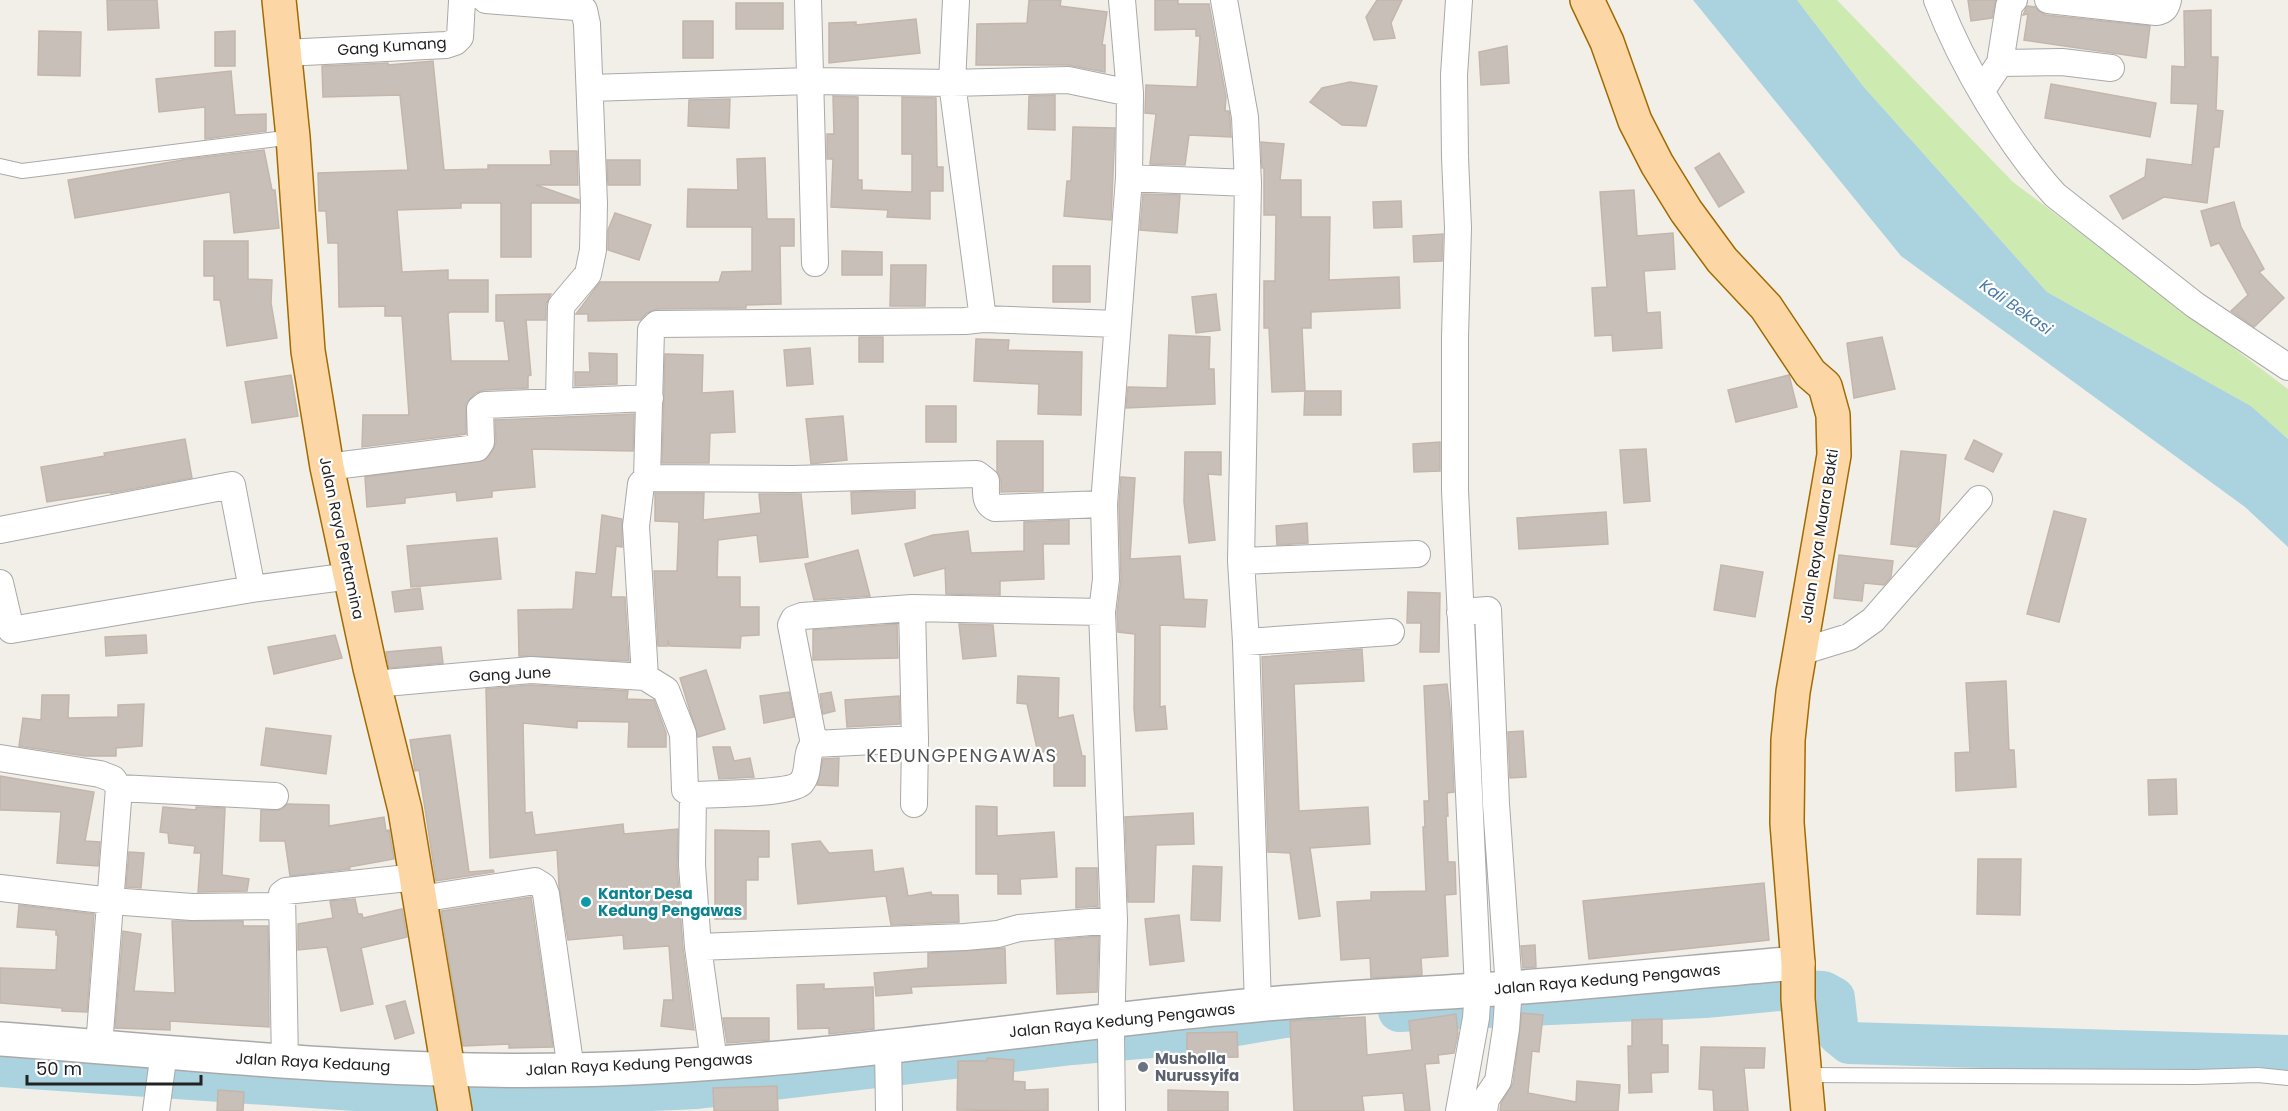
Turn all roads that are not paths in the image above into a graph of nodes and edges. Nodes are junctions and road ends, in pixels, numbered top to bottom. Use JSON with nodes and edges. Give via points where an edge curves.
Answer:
{"nodes":[{"id":1,"x":279,"y":0,"type":"edge"},
{"id":2,"x":465,"y":0,"type":"edge"},
{"id":3,"x":486,"y":0,"type":"edge"},
{"id":4,"x":808,"y":0,"type":"edge"},
{"id":5,"x":956,"y":0,"type":"edge"},
{"id":6,"x":1122,"y":0,"type":"edge"},
{"id":7,"x":1224,"y":0,"type":"edge"},
{"id":8,"x":1460,"y":0,"type":"edge"},
{"id":9,"x":1587,"y":0,"type":"edge"},
{"id":10,"x":1936,"y":0,"type":"edge"},
{"id":11,"x":2014,"y":0,"type":"edge"},
{"id":12,"x":2048,"y":0,"type":"edge"},
{"id":13,"x":2168,"y":0,"type":"edge"},
{"id":14,"x":533,"y":1,"type":"edge"},
{"id":15,"x":284,"y":53,"type":"junction"},
{"id":16,"x":2000,"y":63,"type":"junction"},
{"id":17,"x":2111,"y":68,"type":"dead end"},
{"id":18,"x":811,"y":81,"type":"junction"},
{"id":19,"x":952,"y":82,"type":"junction"},
{"id":20,"x":590,"y":88,"type":"junction"},
{"id":21,"x":1982,"y":90,"type":"junction"},
{"id":22,"x":1130,"y":93,"type":"junction"},
{"id":23,"x":293,"y":137,"type":"junction"},
{"id":24,"x":0,"y":166,"type":"edge"},
{"id":25,"x":1129,"y":178,"type":"junction"},
{"id":26,"x":1248,"y":183,"type":"junction"},
{"id":27,"x":815,"y":263,"type":"dead end"},
{"id":28,"x":983,"y":319,"type":"junction"},
{"id":29,"x":1117,"y":324,"type":"junction"},
{"id":30,"x":2288,"y":367,"type":"edge"},
{"id":31,"x":651,"y":398,"type":"junction"},
{"id":32,"x":559,"y":401,"type":"junction"},
{"id":33,"x":327,"y":467,"type":"junction"},
{"id":34,"x":647,"y":478,"type":"junction"},
{"id":35,"x":1979,"y":499,"type":"dead end"},
{"id":36,"x":1104,"y":504,"type":"junction"},
{"id":37,"x":0,"y":530,"type":"edge"},
{"id":38,"x":1417,"y":554,"type":"dead end"},
{"id":39,"x":1241,"y":561,"type":"junction"},
{"id":40,"x":351,"y":576,"type":"junction"},
{"id":41,"x":0,"y":583,"type":"edge"},
{"id":42,"x":252,"y":589,"type":"junction"},
{"id":43,"x":912,"y":608,"type":"junction"},
{"id":44,"x":1102,"y":612,"type":"junction"},
{"id":45,"x":1391,"y":632,"type":"dead end"},
{"id":46,"x":1246,"y":642,"type":"junction"},
{"id":47,"x":1800,"y":652,"type":"junction"},
{"id":48,"x":645,"y":677,"type":"junction"},
{"id":49,"x":374,"y":684,"type":"junction"},
{"id":50,"x":915,"y":739,"type":"junction"},
{"id":51,"x":814,"y":744,"type":"junction"},
{"id":52,"x":0,"y":758,"type":"edge"},
{"id":53,"x":119,"y":788,"type":"junction"},
{"id":54,"x":693,"y":795,"type":"junction"},
{"id":55,"x":274,"y":796,"type":"dead end"},
{"id":56,"x":914,"y":804,"type":"dead end"},
{"id":57,"x":0,"y":888,"type":"edge"},
{"id":58,"x":419,"y":888,"type":"junction"},
{"id":59,"x":111,"y":901,"type":"junction"},
{"id":60,"x":281,"y":906,"type":"junction"},
{"id":61,"x":1114,"y":921,"type":"junction"},
{"id":62,"x":698,"y":947,"type":"junction"},
{"id":63,"x":1798,"y":963,"type":"junction"},
{"id":64,"x":1489,"y":996,"type":"junction"},
{"id":65,"x":1258,"y":1005,"type":"junction"},
{"id":66,"x":1111,"y":1036,"type":"junction"},
{"id":67,"x":0,"y":1039,"type":"edge"},
{"id":68,"x":99,"y":1046,"type":"junction"},
{"id":69,"x":285,"y":1062,"type":"junction"},
{"id":70,"x":714,"y":1062,"type":"junction"},
{"id":71,"x":888,"y":1062,"type":"junction"},
{"id":72,"x":162,"y":1067,"type":"junction"},
{"id":73,"x":571,"y":1070,"type":"junction"},
{"id":74,"x":1805,"y":1076,"type":"junction"},
{"id":75,"x":2288,"y":1078,"type":"edge"},
{"id":76,"x":451,"y":1093,"type":"edge"},
{"id":77,"x":156,"y":1111,"type":"edge"},
{"id":78,"x":889,"y":1111,"type":"edge"},
{"id":79,"x":1112,"y":1111,"type":"edge"},
{"id":80,"x":1459,"y":1111,"type":"edge"},
{"id":81,"x":1484,"y":1111,"type":"edge"},
{"id":82,"x":1808,"y":1111,"type":"edge"}],
"edges":[{"from":1,"to":15,"type":"main road","name":"Jalan Raya Pertamina"},
{"from":2,"to":15,"type":"street","name":"Gang Kumang","via":[[460,7],[460,36],[446,45]]},
{"from":3,"to":14,"type":"street"},
{"from":4,"to":18,"type":"street"},
{"from":5,"to":19,"type":"street"},
{"from":6,"to":22,"type":"street"},
{"from":7,"to":26,"type":"street","via":[[1245,117]]},
{"from":8,"to":64,"type":"street","via":[[1454,75],[1458,228],[1455,490],[1469,611],[1482,804]]},
{"from":9,"to":47,"type":"main road","name":"Jalan Raya Muara Bakti","via":[[1607,42],[1635,121],[1657,164],[1722,260],[1766,307],[1810,373],[1825,386],[1833,415],[1834,455]]},
{"from":10,"to":21,"type":"street"},
{"from":11,"to":16,"type":"street","via":[[2009,6]]},
{"from":12,"to":13,"type":"street","via":[[2156,12],[2162,11]]},
{"from":14,"to":20,"type":"street","via":[[584,10]]},
{"from":15,"to":23,"type":"main road","name":"Jalan Raya Pertamina"},
{"from":16,"to":17,"type":"street","via":[[2062,62]]},
{"from":16,"to":21,"type":"street"},
{"from":18,"to":19,"type":"street"},
{"from":18,"to":20,"type":"street"},
{"from":18,"to":27,"type":"street"},
{"from":19,"to":22,"type":"street","via":[[1068,80]]},
{"from":19,"to":28,"type":"street"},
{"from":20,"to":32,"type":"street","via":[[593,250],[588,274],[561,306]]},
{"from":21,"to":30,"type":"street","via":[[2030,166],[2055,195],[2195,305]]},
{"from":22,"to":25,"type":"street"},
{"from":23,"to":24,"type":"lane","via":[[22,171]]},
{"from":23,"to":33,"type":"main road","name":"Jalan Raya Pertamina","via":[[308,351]]},
{"from":25,"to":26,"type":"street"},
{"from":25,"to":29,"type":"street"},
{"from":26,"to":39,"type":"street"},
{"from":28,"to":29,"type":"street"},
{"from":28,"to":31,"type":"street","via":[[657,324],[651,330]]},
{"from":29,"to":36,"type":"street"},
{"from":31,"to":32,"type":"street"},
{"from":31,"to":34,"type":"street"},
{"from":32,"to":33,"type":"street","via":[[481,406],[481,442],[477,448]]},
{"from":33,"to":40,"type":"main road","name":"Jalan Raya Pertamina"},
{"from":34,"to":36,"type":"street","via":[[977,474],[987,481],[987,500],[995,508]]},
{"from":34,"to":48,"type":"street","via":[[640,484],[636,526]]},
{"from":35,"to":47,"type":"street","via":[[1873,620],[1849,637]]},
{"from":36,"to":44,"type":"street","via":[[1106,579]]},
{"from":37,"to":42,"type":"street","via":[[232,485]]},
{"from":38,"to":39,"type":"street"},
{"from":39,"to":46,"type":"street"},
{"from":40,"to":42,"type":"street"},
{"from":40,"to":49,"type":"main road","name":"Jalan Raya Pertamina"},
{"from":41,"to":42,"type":"street","via":[[11,630]]},
{"from":43,"to":44,"type":"street"},
{"from":43,"to":50,"type":"street"},
{"from":43,"to":51,"type":"street","via":[[795,619],[791,626]]},
{"from":44,"to":61,"type":"street"},
{"from":45,"to":46,"type":"street"},
{"from":46,"to":65,"type":"street"},
{"from":47,"to":63,"type":"main road","name":"Jalan Raya Muara Bakti","via":[[1788,740],[1787,823]]},
{"from":48,"to":49,"type":"street","name":"Gang June","via":[[531,670]]},
{"from":48,"to":54,"type":"street","via":[[666,690],[683,734],[685,790]]},
{"from":49,"to":58,"type":"main road","name":"Jalan Raya Pertamina","via":[[405,810]]},
{"from":50,"to":51,"type":"street"},
{"from":50,"to":56,"type":"street"},
{"from":51,"to":54,"type":"street","via":[[809,749],[806,775],[793,788]]},
{"from":52,"to":53,"type":"street","via":[[100,774],[113,778]]},
{"from":53,"to":55,"type":"street"},
{"from":53,"to":59,"type":"street"},
{"from":54,"to":62,"type":"street","via":[[692,865]]},
{"from":57,"to":59,"type":"street"},
{"from":58,"to":60,"type":"street","via":[[286,891]]},
{"from":58,"to":73,"type":"street","via":[[534,881],[543,886]]},
{"from":58,"to":76,"type":"main road","name":"Jalan Raya Pertamina"},
{"from":59,"to":60,"type":"street","via":[[192,908]]},
{"from":59,"to":68,"type":"street"},
{"from":60,"to":69,"type":"street"},
{"from":61,"to":62,"type":"street","via":[[1019,928],[965,937]]},
{"from":61,"to":66,"type":"street"},
{"from":62,"to":70,"type":"street"},
{"from":63,"to":64,"type":"street","name":"Jalan Raya Kedung Pengawas"},
{"from":63,"to":74,"type":"main road","name":"Jalan Raya Muara Bakti"},
{"from":64,"to":65,"type":"street","name":"Jalan Raya Kedung Pengawas"},
{"from":64,"to":80,"type":"street"},
{"from":64,"to":81,"type":"street","via":[[1506,1029],[1498,1081],[1486,1098]]},
{"from":65,"to":66,"type":"street","name":"Jalan Raya Kedung Pengawas"},
{"from":66,"to":71,"type":"street","name":"Jalan Raya Kedung Pengawas"},
{"from":66,"to":79,"type":"street"},
{"from":67,"to":68,"type":"street","name":"Jalan Raya Kedaung"},
{"from":68,"to":72,"type":"street","name":"Jalan Raya Kedaung"},
{"from":69,"to":72,"type":"street","name":"Jalan Raya Kedaung"},
{"from":69,"to":76,"type":"street","name":"Jalan Raya Kedaung"},
{"from":70,"to":71,"type":"street","name":"Jalan Raya Kedung Pengawas"},
{"from":70,"to":73,"type":"street","name":"Jalan Raya Kedung Pengawas"},
{"from":71,"to":78,"type":"street"},
{"from":72,"to":77,"type":"street"},
{"from":73,"to":76,"type":"street","name":"Jalan Raya Kedung Pengawas"},
{"from":74,"to":75,"type":"lane"},
{"from":74,"to":82,"type":"main road","name":"Jalan Raya Muara Bakti"}]}
